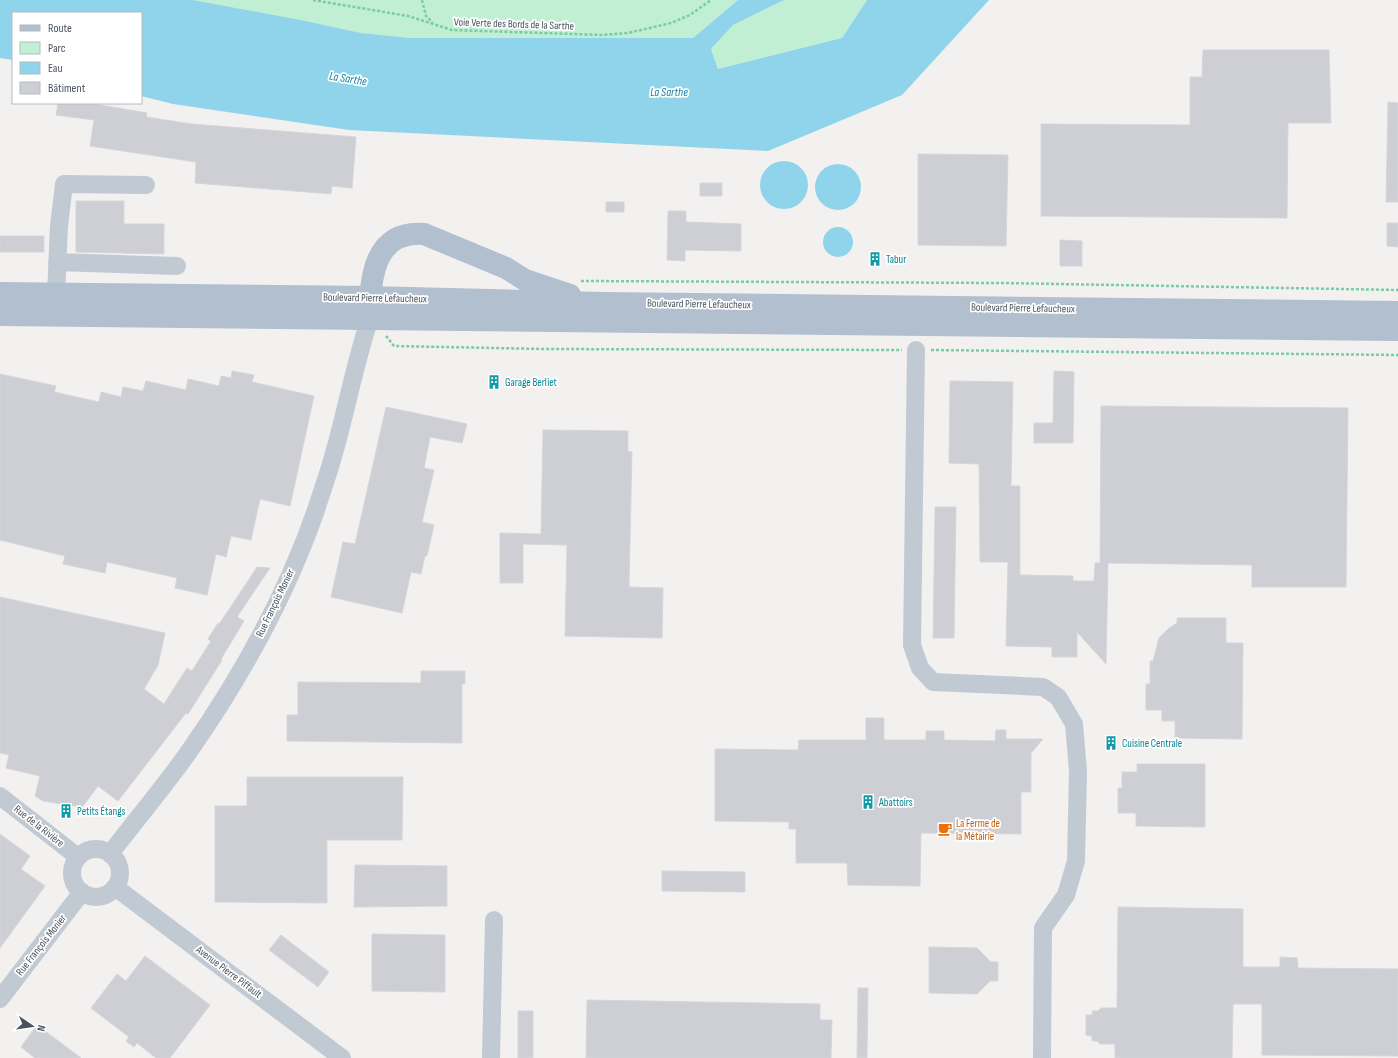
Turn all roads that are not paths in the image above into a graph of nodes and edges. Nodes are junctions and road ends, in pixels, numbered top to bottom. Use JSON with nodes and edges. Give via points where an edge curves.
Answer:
{"nodes":[{"id":1,"x":146,"y":185,"type":"dead end"},
{"id":2,"x":57,"y":262,"type":"junction"},
{"id":3,"x":177,"y":266,"type":"dead end"},
{"id":4,"x":0,"y":293,"type":"edge"},
{"id":5,"x":56,"y":294,"type":"junction"},
{"id":6,"x":602,"y":303,"type":"junction"},
{"id":7,"x":370,"y":308,"type":"junction"},
{"id":8,"x":1398,"y":312,"type":"edge"},
{"id":9,"x":0,"y":314,"type":"edge"},
{"id":10,"x":1398,"y":330,"type":"edge"},
{"id":11,"x":916,"y":350,"type":"road end"},
{"id":12,"x":0,"y":796,"type":"edge"},
{"id":13,"x":110,"y":854,"type":"junction"},
{"id":14,"x":78,"y":857,"type":"junction"},
{"id":15,"x":115,"y":887,"type":"junction"},
{"id":16,"x":82,"y":892,"type":"junction"},
{"id":17,"x":494,"y":920,"type":"dead end"},
{"id":18,"x":0,"y":999,"type":"edge"},
{"id":19,"x":342,"y":1058,"type":"edge"},
{"id":20,"x":490,"y":1058,"type":"edge"},
{"id":21,"x":1042,"y":1058,"type":"edge"}],
"edges":[{"from":1,"to":2,"type":"street","via":[[64,184]]},
{"from":2,"to":3,"type":"street"},
{"from":2,"to":5,"type":"street"},
{"from":4,"to":5,"type":"main road","name":"Boulevard Pierre Lefaucheux"},
{"from":5,"to":7,"type":"main road","name":"Boulevard Pierre Lefaucheux"},
{"from":6,"to":7,"type":"main road","name":"Boulevard Pierre Lefaucheux"},
{"from":6,"to":7,"type":"main road","via":[[546,288],[525,280],[506,268],[429,236],[413,233],[394,239],[381,253],[374,272]]},
{"from":6,"to":8,"type":"main road","name":"Boulevard Pierre Lefaucheux"},
{"from":7,"to":9,"type":"main road","name":"Boulevard Pierre Lefaucheux"},
{"from":7,"to":10,"type":"main road","name":"Boulevard Pierre Lefaucheux"},
{"from":7,"to":13,"type":"street","name":"Rue François Monier","via":[[334,453],[315,512],[292,569],[265,624],[205,728]]},
{"from":11,"to":21,"type":"street","via":[[912,645],[920,668],[933,682],[1043,687],[1058,697],[1074,724],[1078,771],[1076,861],[1066,895],[1043,928]]},
{"from":12,"to":14,"type":"street","name":"Rue de la Rivière"},
{"from":13,"to":14,"type":"street","via":[[101,849],[94,849]]},
{"from":13,"to":15,"type":"street","via":[[118,864],[120,872]]},
{"from":14,"to":16,"type":"street","via":[[72,869],[72,877]]},
{"from":15,"to":16,"type":"street","via":[[102,896],[94,897]]},
{"from":15,"to":19,"type":"street","name":"Avenue Pierre Piffault"},
{"from":16,"to":18,"type":"street","name":"Rue François Monier"},
{"from":17,"to":20,"type":"street"}]}
